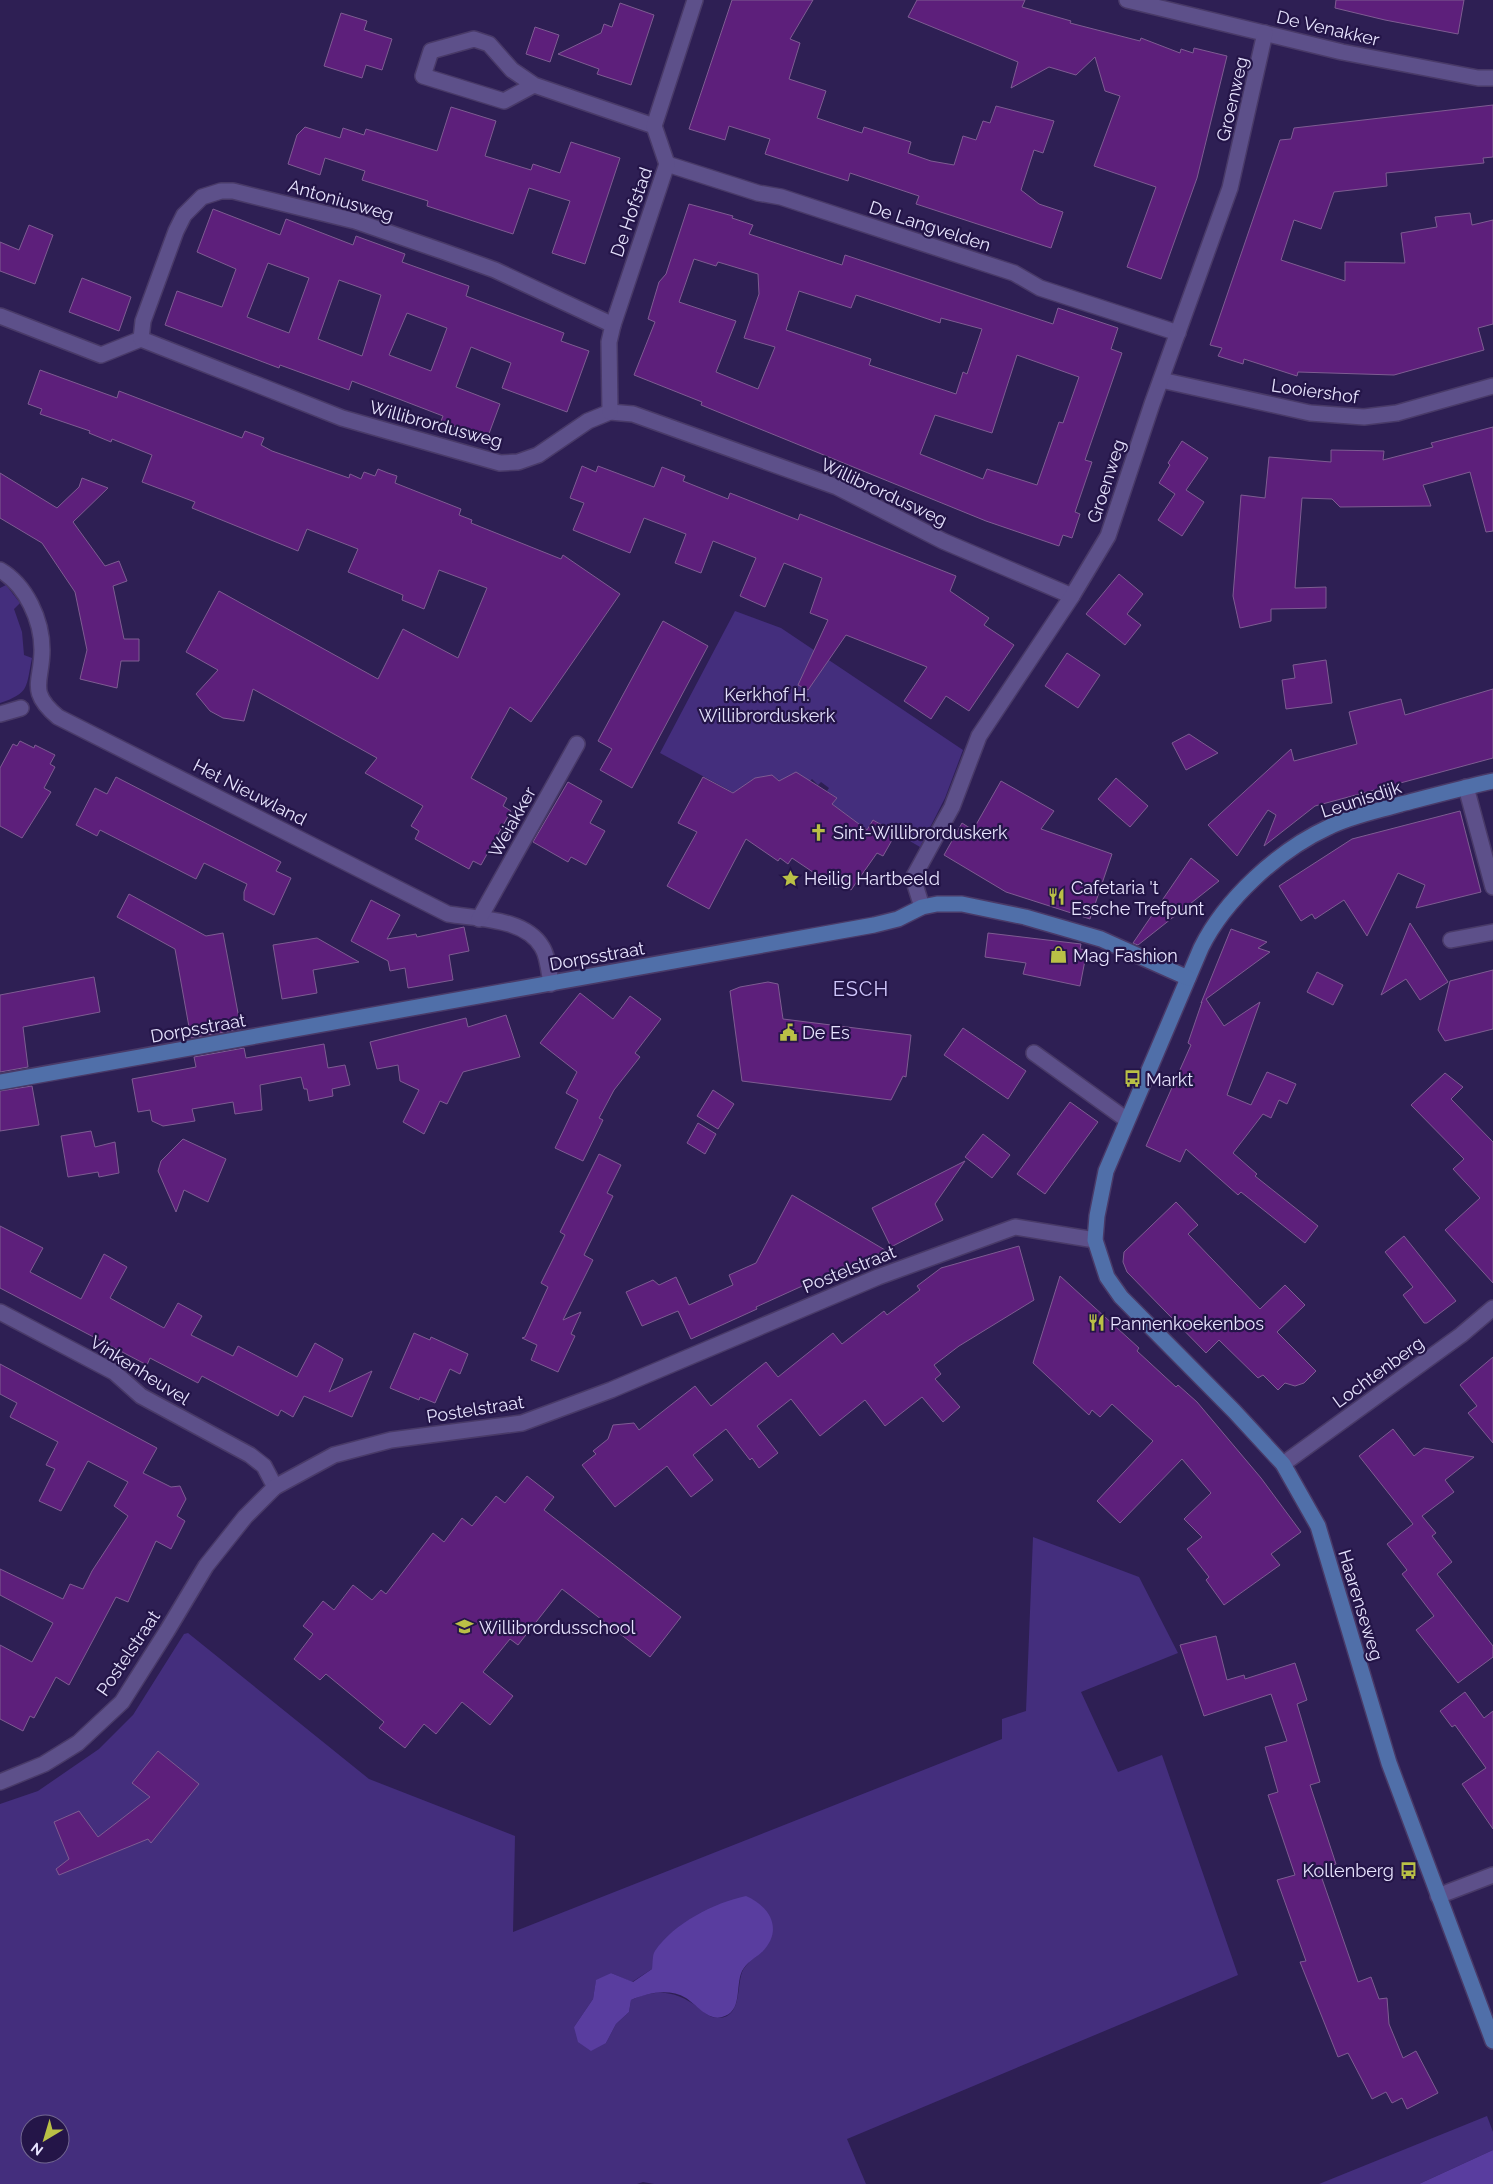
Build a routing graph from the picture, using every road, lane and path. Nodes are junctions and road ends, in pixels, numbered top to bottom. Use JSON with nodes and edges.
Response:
{"nodes":[{"id":1,"x":695,"y":0,"type":"edge"},
{"id":2,"x":1127,"y":0,"type":"edge"},
{"id":3,"x":1265,"y":33,"type":"junction"},
{"id":4,"x":1493,"y":78,"type":"edge"},
{"id":5,"x":534,"y":85,"type":"junction"},
{"id":6,"x":654,"y":126,"type":"junction"},
{"id":7,"x":667,"y":164,"type":"junction"},
{"id":8,"x":2,"y":317,"type":"edge"},
{"id":9,"x":613,"y":325,"type":"junction"},
{"id":10,"x":1178,"y":333,"type":"junction"},
{"id":11,"x":141,"y":339,"type":"junction"},
{"id":12,"x":1161,"y":380,"type":"junction"},
{"id":13,"x":1493,"y":386,"type":"edge"},
{"id":14,"x":610,"y":412,"type":"junction"},
{"id":15,"x":0,"y":570,"type":"edge"},
{"id":16,"x":1072,"y":596,"type":"junction"},
{"id":17,"x":21,"y":708,"type":"dead end"},
{"id":18,"x":0,"y":714,"type":"edge"},
{"id":19,"x":577,"y":744,"type":"dead end"},
{"id":20,"x":1493,"y":781,"type":"edge"},
{"id":21,"x":1466,"y":787,"type":"junction"},
{"id":22,"x":1493,"y":888,"type":"edge"},
{"id":23,"x":922,"y":907,"type":"junction"},
{"id":24,"x":479,"y":919,"type":"junction"},
{"id":25,"x":1493,"y":932,"type":"edge"},
{"id":26,"x":1451,"y":940,"type":"dead end"},
{"id":27,"x":1188,"y":978,"type":"junction"},
{"id":28,"x":552,"y":984,"type":"junction"},
{"id":29,"x":1034,"y":1054,"type":"dead end"},
{"id":30,"x":0,"y":1082,"type":"edge"},
{"id":31,"x":1127,"y":1120,"type":"junction"},
{"id":32,"x":1095,"y":1240,"type":"junction"},
{"id":33,"x":1493,"y":1308,"type":"edge"},
{"id":34,"x":0,"y":1312,"type":"edge"},
{"id":35,"x":1283,"y":1464,"type":"junction"},
{"id":36,"x":275,"y":1487,"type":"junction"},
{"id":37,"x":0,"y":1782,"type":"edge"},
{"id":38,"x":1493,"y":1874,"type":"edge"},
{"id":39,"x":1438,"y":1896,"type":"junction"},
{"id":40,"x":1493,"y":2041,"type":"edge"}],
"edges":[{"from":1,"to":6,"type":"street"},
{"from":2,"to":3,"type":"street","name":"De Venakker"},
{"from":3,"to":4,"type":"street","name":"De Venakker"},
{"from":3,"to":10,"type":"street","name":"Groenweg"},
{"from":5,"to":5,"type":"street"},
{"from":5,"to":6,"type":"street"},
{"from":6,"to":7,"type":"street","name":"De Hofstad"},
{"from":7,"to":9,"type":"street","name":"De Hofstad"},
{"from":7,"to":10,"type":"street","name":"De Langvelden"},
{"from":8,"to":11,"type":"street"},
{"from":9,"to":11,"type":"street","name":"Antoniusweg"},
{"from":9,"to":14,"type":"street","name":"De Hofstad"},
{"from":10,"to":12,"type":"street","name":"Groenweg"},
{"from":11,"to":14,"type":"street","name":"Willibrordusweg"},
{"from":12,"to":13,"type":"street","name":"Looiershof"},
{"from":12,"to":16,"type":"street","name":"Groenweg"},
{"from":14,"to":16,"type":"street","name":"Willibrordusweg"},
{"from":15,"to":24,"type":"street","name":"Het Nieuwland"},
{"from":16,"to":23,"type":"street","name":"Groenweg"},
{"from":17,"to":18,"type":"street"},
{"from":19,"to":24,"type":"street","name":"Weiakker"},
{"from":20,"to":21,"type":"street","name":"Leunisdijk"},
{"from":21,"to":22,"type":"street"},
{"from":21,"to":27,"type":"street","name":"Leunisdijk"},
{"from":23,"to":27,"type":"street","name":"Dorpsstraat"},
{"from":23,"to":28,"type":"street","name":"Dorpsstraat"},
{"from":24,"to":28,"type":"street","name":"Het Nieuwland"},
{"from":25,"to":26,"type":"street"},
{"from":27,"to":31,"type":"street","name":"Leunisdijk"},
{"from":28,"to":30,"type":"street","name":"Dorpsstraat"},
{"from":29,"to":31,"type":"street"},
{"from":31,"to":32,"type":"street"},
{"from":32,"to":35,"type":"street","name":"Haarenseweg"},
{"from":32,"to":36,"type":"street","name":"Postelstraat"},
{"from":33,"to":35,"type":"street","name":"Lochtenberg"},
{"from":34,"to":36,"type":"street","name":"Vinkenheuvel"},
{"from":35,"to":39,"type":"street","name":"Haarenseweg"},
{"from":36,"to":37,"type":"street","name":"Postelstraat"},
{"from":38,"to":39,"type":"street"},
{"from":39,"to":40,"type":"street","name":"Haarenseweg"}]}
